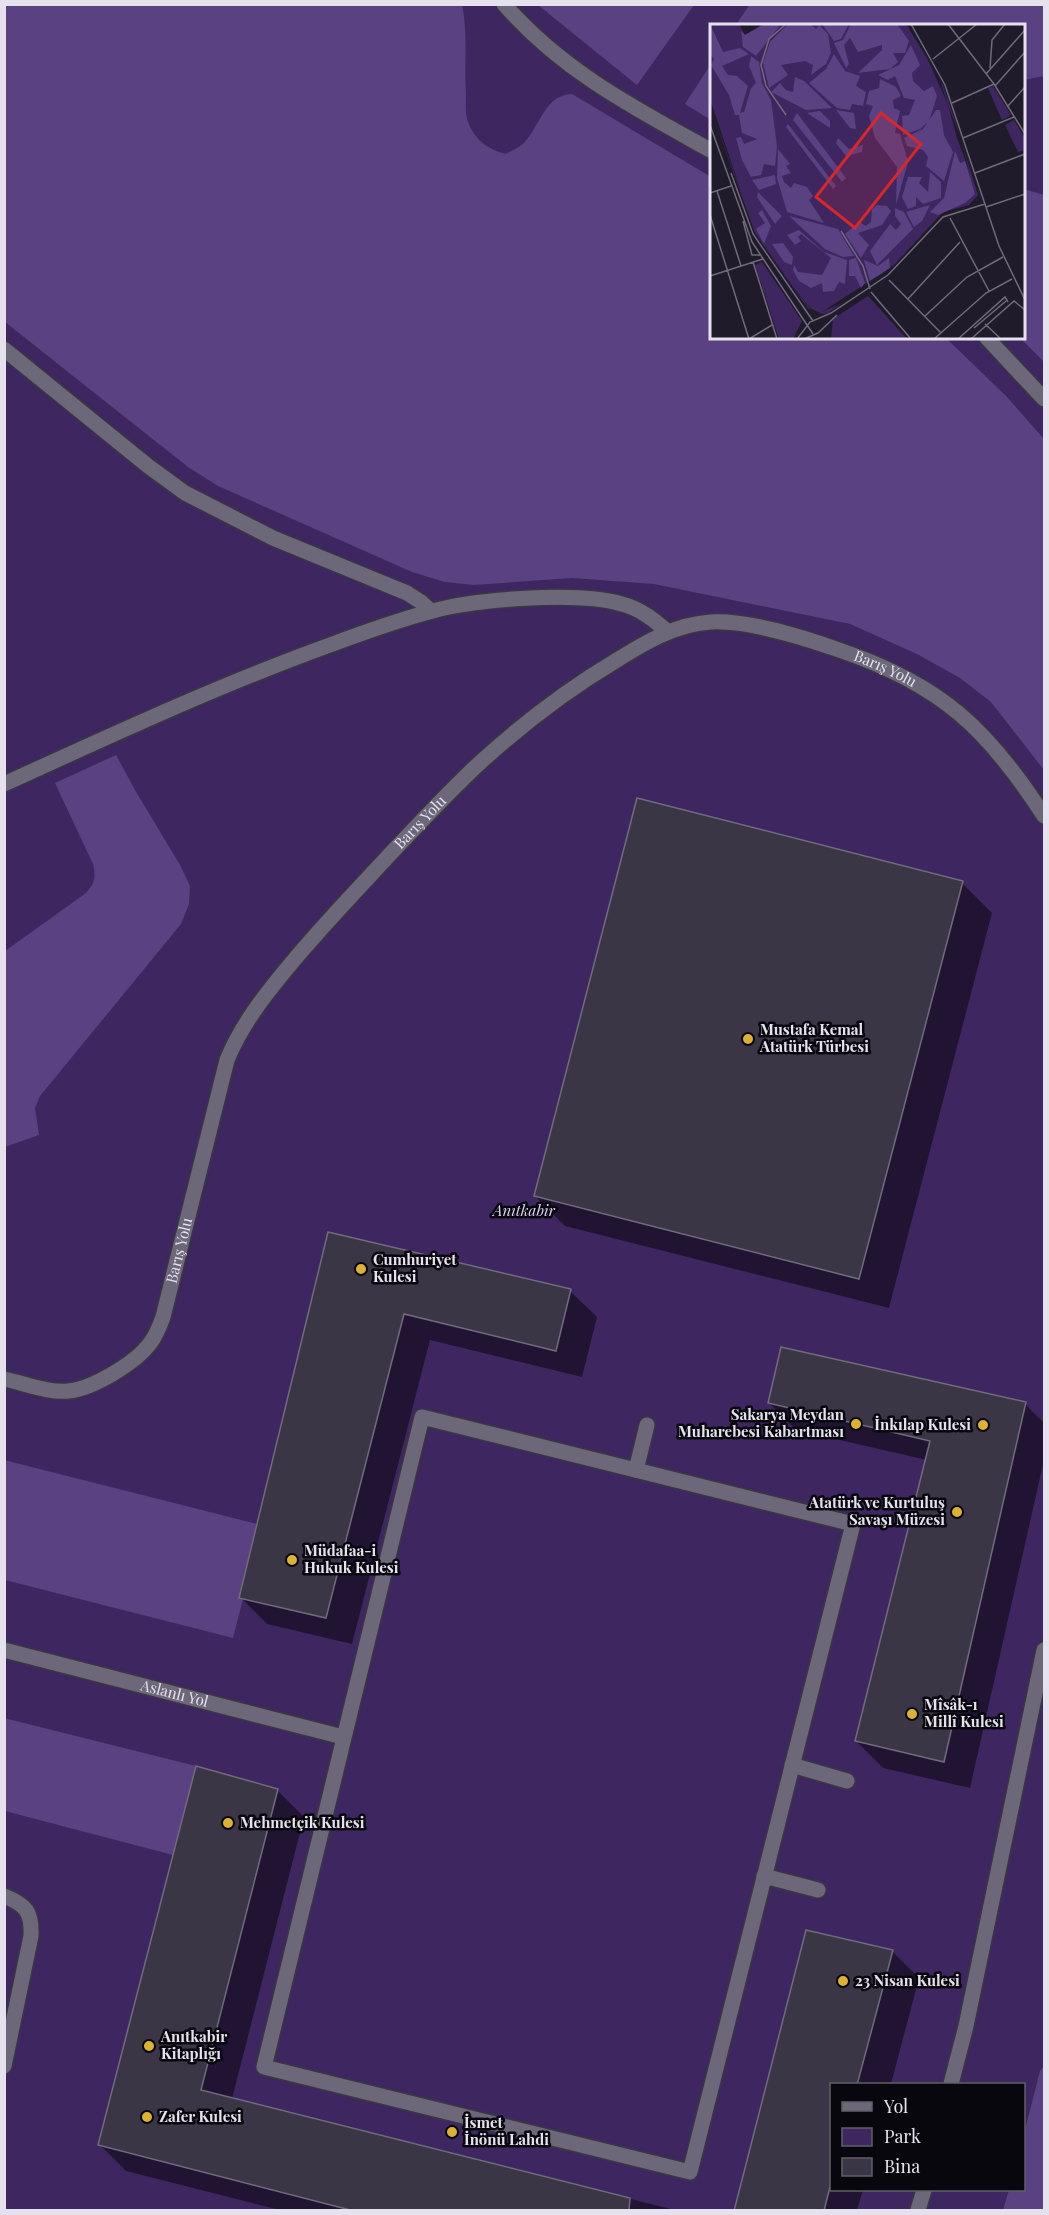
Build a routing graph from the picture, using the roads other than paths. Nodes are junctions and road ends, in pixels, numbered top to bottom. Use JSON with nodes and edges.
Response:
{"nodes":[{"id":1,"x":504,"y":4,"type":"edge"},
{"id":2,"x":710,"y":150,"type":"edge"},
{"id":3,"x":988,"y":339,"type":"edge"},
{"id":4,"x":4,"y":350,"type":"edge"},
{"id":5,"x":1044,"y":399,"type":"edge"},
{"id":6,"x":430,"y":611,"type":"junction"},
{"id":7,"x":668,"y":632,"type":"junction"},
{"id":8,"x":4,"y":784,"type":"edge"},
{"id":9,"x":1044,"y":816,"type":"edge"},
{"id":10,"x":4,"y":1378,"type":"edge"},
{"id":11,"x":647,"y":1425,"type":"dead end"},
{"id":12,"x":636,"y":1470,"type":"junction"},
{"id":13,"x":4,"y":1650,"type":"edge"},
{"id":14,"x":1044,"y":1650,"type":"edge"},
{"id":15,"x":343,"y":1737,"type":"junction"},
{"id":16,"x":792,"y":1765,"type":"junction"},
{"id":17,"x":847,"y":1781,"type":"dead end"},
{"id":18,"x":764,"y":1876,"type":"junction"},
{"id":19,"x":818,"y":1890,"type":"dead end"},
{"id":20,"x":4,"y":1896,"type":"edge"},
{"id":21,"x":4,"y":2066,"type":"edge"},
{"id":22,"x":952,"y":2083,"type":"edge"},
{"id":23,"x":924,"y":2191,"type":"edge"},
{"id":24,"x":918,"y":2211,"type":"edge"}],
"edges":[{"from":1,"to":2,"type":"street"},
{"from":3,"to":5,"type":"street"},
{"from":4,"to":6,"type":"street"},
{"from":6,"to":7,"type":"street"},
{"from":6,"to":8,"type":"street"},
{"from":7,"to":9,"type":"street","name":"Barış Yolu"},
{"from":7,"to":10,"type":"street","name":"Barış Yolu"},
{"from":11,"to":12,"type":"street"},
{"from":12,"to":15,"type":"street"},
{"from":12,"to":16,"type":"street"},
{"from":13,"to":15,"type":"street","name":"Aslanlı Yol"},
{"from":14,"to":22,"type":"street"},
{"from":15,"to":18,"type":"street"},
{"from":16,"to":17,"type":"street"},
{"from":16,"to":18,"type":"street"},
{"from":18,"to":19,"type":"street"},
{"from":20,"to":21,"type":"street"},
{"from":23,"to":24,"type":"street"}]}
